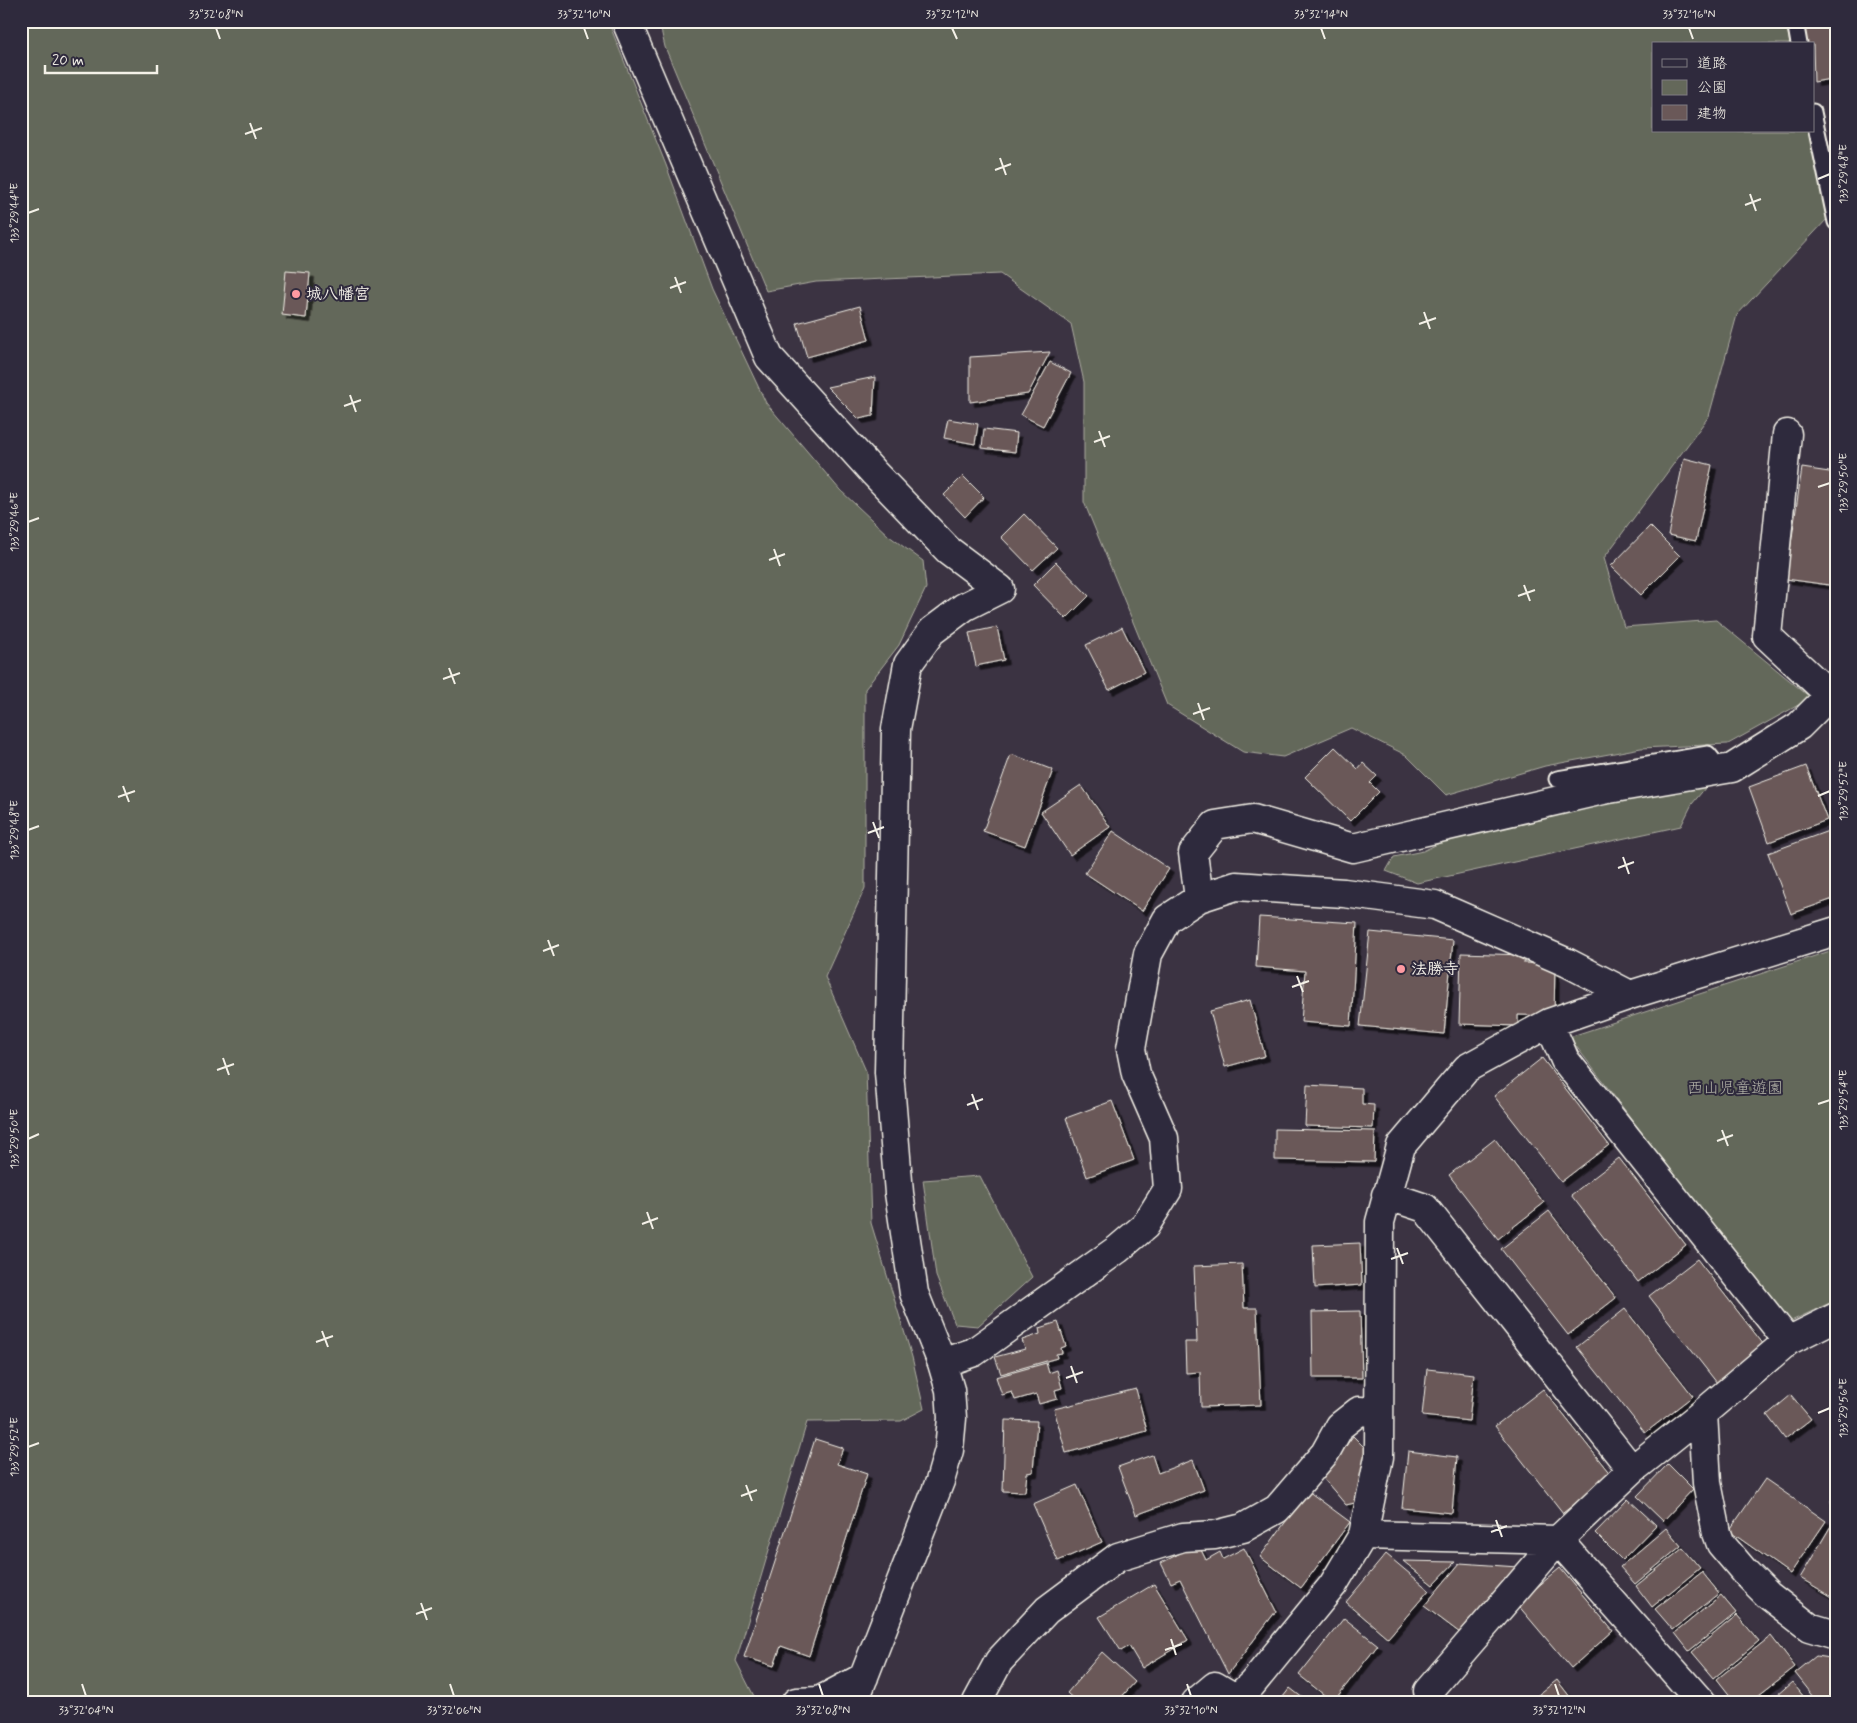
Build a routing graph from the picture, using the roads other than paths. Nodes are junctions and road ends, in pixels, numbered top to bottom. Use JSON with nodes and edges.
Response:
{"nodes":[{"id":1,"x":626,"y":21,"type":"edge"},
{"id":2,"x":1795,"y":21,"type":"edge"},
{"id":3,"x":1799,"y":42,"type":"edge"},
{"id":4,"x":1814,"y":117,"type":"edge"},
{"id":5,"x":1836,"y":222,"type":"edge"},
{"id":6,"x":1787,"y":434,"type":"dead end"},
{"id":7,"x":1833,"y":692,"type":"edge"},
{"id":8,"x":1721,"y":770,"type":"junction"},
{"id":9,"x":1557,"y":778,"type":"dead end"},
{"id":10,"x":1199,"y":898,"type":"junction"},
{"id":11,"x":1836,"y":931,"type":"edge"},
{"id":12,"x":1630,"y":995,"type":"junction"},
{"id":13,"x":1549,"y":1023,"type":"junction"},
{"id":14,"x":1386,"y":1195,"type":"junction"},
{"id":15,"x":1836,"y":1318,"type":"edge"},
{"id":16,"x":1788,"y":1341,"type":"junction"},
{"id":17,"x":942,"y":1363,"type":"junction"},
{"id":18,"x":1380,"y":1412,"type":"junction"},
{"id":19,"x":1703,"y":1413,"type":"junction"},
{"id":20,"x":1632,"y":1470,"type":"junction"},
{"id":21,"x":1363,"y":1535,"type":"junction"},
{"id":22,"x":1558,"y":1540,"type":"junction"},
{"id":23,"x":1836,"y":1636,"type":"edge"},
{"id":24,"x":864,"y":1677,"type":"junction"},
{"id":25,"x":1428,"y":1692,"type":"dead end"},
{"id":26,"x":1235,"y":1700,"type":"edge"},
{"id":27,"x":796,"y":1702,"type":"edge"},
{"id":28,"x":854,"y":1702,"type":"edge"},
{"id":29,"x":977,"y":1702,"type":"edge"},
{"id":30,"x":1196,"y":1702,"type":"edge"},
{"id":31,"x":1701,"y":1702,"type":"edge"}],
"edges":[{"from":1,"to":17,"type":"street"},
{"from":2,"to":3,"type":"lane"},
{"from":4,"to":5,"type":"lane"},
{"from":6,"to":7,"type":"street"},
{"from":7,"to":8,"type":"street"},
{"from":8,"to":9,"type":"lane"},
{"from":8,"to":10,"type":"street"},
{"from":10,"to":12,"type":"street"},
{"from":10,"to":17,"type":"street"},
{"from":11,"to":12,"type":"street"},
{"from":12,"to":13,"type":"street"},
{"from":13,"to":14,"type":"street"},
{"from":13,"to":16,"type":"street"},
{"from":14,"to":18,"type":"street"},
{"from":14,"to":20,"type":"street"},
{"from":15,"to":16,"type":"street"},
{"from":16,"to":19,"type":"street"},
{"from":17,"to":24,"type":"street"},
{"from":18,"to":21,"type":"street"},
{"from":18,"to":29,"type":"street"},
{"from":19,"to":20,"type":"street"},
{"from":19,"to":23,"type":"street"},
{"from":20,"to":22,"type":"street"},
{"from":21,"to":22,"type":"street"},
{"from":21,"to":26,"type":"street"},
{"from":22,"to":25,"type":"street"},
{"from":22,"to":31,"type":"street"},
{"from":24,"to":27,"type":"street"},
{"from":24,"to":28,"type":"street"},
{"from":26,"to":30,"type":"street"}]}
